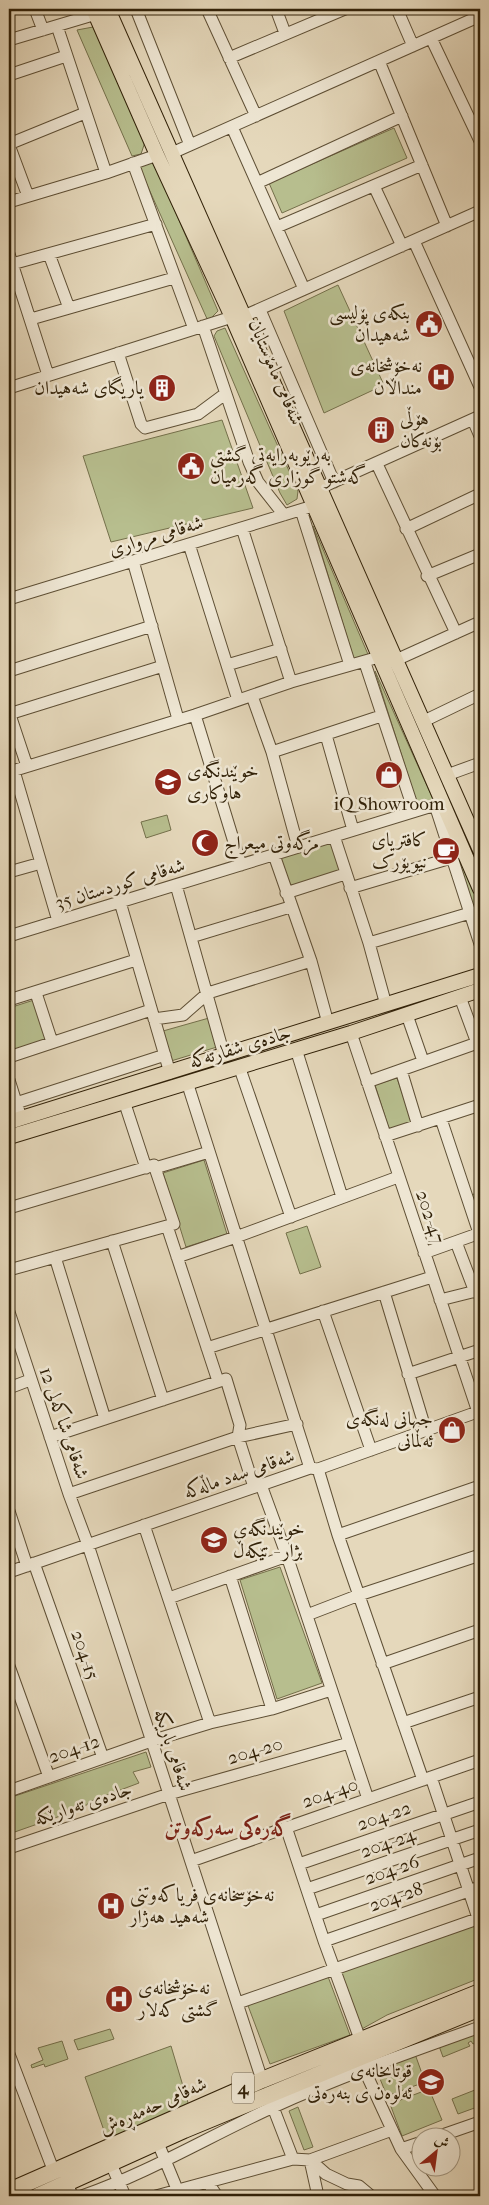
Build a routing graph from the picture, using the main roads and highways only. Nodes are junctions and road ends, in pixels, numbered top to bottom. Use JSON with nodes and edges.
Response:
{"nodes":[{"id":1,"x":99,"y":10,"type":"edge"},
{"id":2,"x":238,"y":317,"type":"junction"},
{"id":3,"x":283,"y":420,"type":"junction"},
{"id":4,"x":476,"y":830,"type":"edge"},
{"id":5,"x":480,"y":850,"type":"edge"},
{"id":6,"x":480,"y":889,"type":"edge"},
{"id":7,"x":480,"y":975,"type":"edge"},
{"id":8,"x":480,"y":990,"type":"edge"},
{"id":9,"x":138,"y":1090,"type":"junction"},
{"id":10,"x":15,"y":1120,"type":"edge"},
{"id":11,"x":9,"y":1137,"type":"edge"},
{"id":12,"x":480,"y":1992,"type":"edge"},
{"id":13,"x":480,"y":2008,"type":"edge"},
{"id":14,"x":391,"y":2026,"type":"junction"},
{"id":15,"x":396,"y":2044,"type":"junction"},
{"id":16,"x":70,"y":2189,"type":"edge"},
{"id":17,"x":9,"y":2191,"type":"edge"},
{"id":18,"x":34,"y":2191,"type":"edge"}],
"edges":[{"from":1,"to":2,"type":"main road","name":"شەقامی مامۆستایان"},
{"from":1,"to":2,"type":"main road","name":"شەقامی مامۆستایان"},
{"from":2,"to":3,"type":"main road","name":"شەقامی مامۆستایان"},
{"from":3,"to":4,"type":"main road","name":"شەقامی مامۆستایان"},
{"from":3,"to":6,"type":"main road","name":"شەقامی مامۆستایان"},
{"from":4,"to":5,"type":"main road","name":"شەقامی مامۆستایان"},
{"from":7,"to":9,"type":"main road","name":"جادەی شقارتەکە"},
{"from":8,"to":9,"type":"main road","name":"جادەی شقارتەکە"},
{"from":9,"to":10,"type":"main road","name":"جادەی شقارتەکە"},
{"from":9,"to":11,"type":"main road","name":"جادەی شقارتەکە"},
{"from":12,"to":14,"type":"highway","name":"شەقامی حەمەڕەش","number":"4"},
{"from":13,"to":15,"type":"highway","name":"شەقامی حەمەڕەش","number":"4"},
{"from":14,"to":15,"type":"highway"},
{"from":14,"to":18,"type":"highway","name":"شەقامی حەمەڕەش","number":"4"},
{"from":15,"to":16,"type":"highway","name":"شەقامی حەمەڕەش","number":"4"},
{"from":16,"to":18,"type":"highway","name":"شەقامی حەمەڕەش","number":"4"},
{"from":17,"to":18,"type":"highway","name":"شەقامی حەمەڕەش","number":"4"}]}
